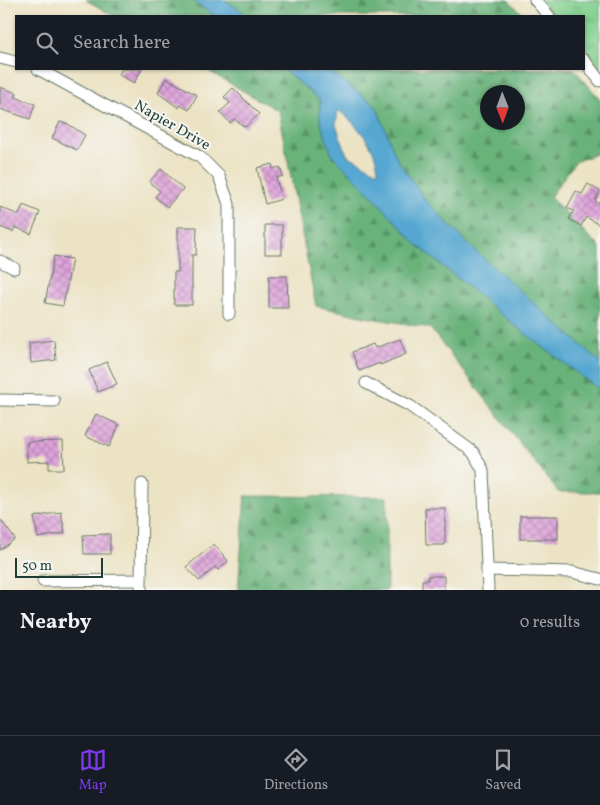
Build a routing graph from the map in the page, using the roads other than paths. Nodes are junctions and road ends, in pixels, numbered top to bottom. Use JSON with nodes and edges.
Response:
{"nodes":[{"id":1,"x":535,"y":0,"type":"edge"},
{"id":2,"x":548,"y":15,"type":"edge"},
{"id":3,"x":0,"y":58,"type":"edge"},
{"id":4,"x":585,"y":61,"type":"edge"},
{"id":5,"x":15,"y":62,"type":"edge"},
{"id":6,"x":40,"y":70,"type":"edge"},
{"id":7,"x":600,"y":80,"type":"edge"},
{"id":8,"x":0,"y":261,"type":"edge"},
{"id":9,"x":14,"y":268,"type":"dead end"},
{"id":10,"x":229,"y":314,"type":"dead end"},
{"id":11,"x":366,"y":383,"type":"dead end"},
{"id":12,"x":0,"y":400,"type":"edge"},
{"id":13,"x":54,"y":400,"type":"dead end"},
{"id":14,"x":142,"y":484,"type":"dead end"},
{"id":15,"x":487,"y":570,"type":"junction"},
{"id":16,"x":600,"y":579,"type":"edge"},
{"id":17,"x":43,"y":581,"type":"dead end"},
{"id":18,"x":140,"y":585,"type":"edge"},
{"id":19,"x":488,"y":590,"type":"edge"}],
"edges":[{"from":1,"to":2,"type":"street"},
{"from":3,"to":5,"type":"street"},
{"from":4,"to":7,"type":"street"},
{"from":6,"to":10,"type":"street","name":"Napier Drive"},
{"from":8,"to":9,"type":"street"},
{"from":11,"to":15,"type":"street"},
{"from":12,"to":13,"type":"street"},
{"from":14,"to":18,"type":"street"},
{"from":15,"to":16,"type":"street"},
{"from":15,"to":19,"type":"street"},
{"from":17,"to":18,"type":"street"}]}
